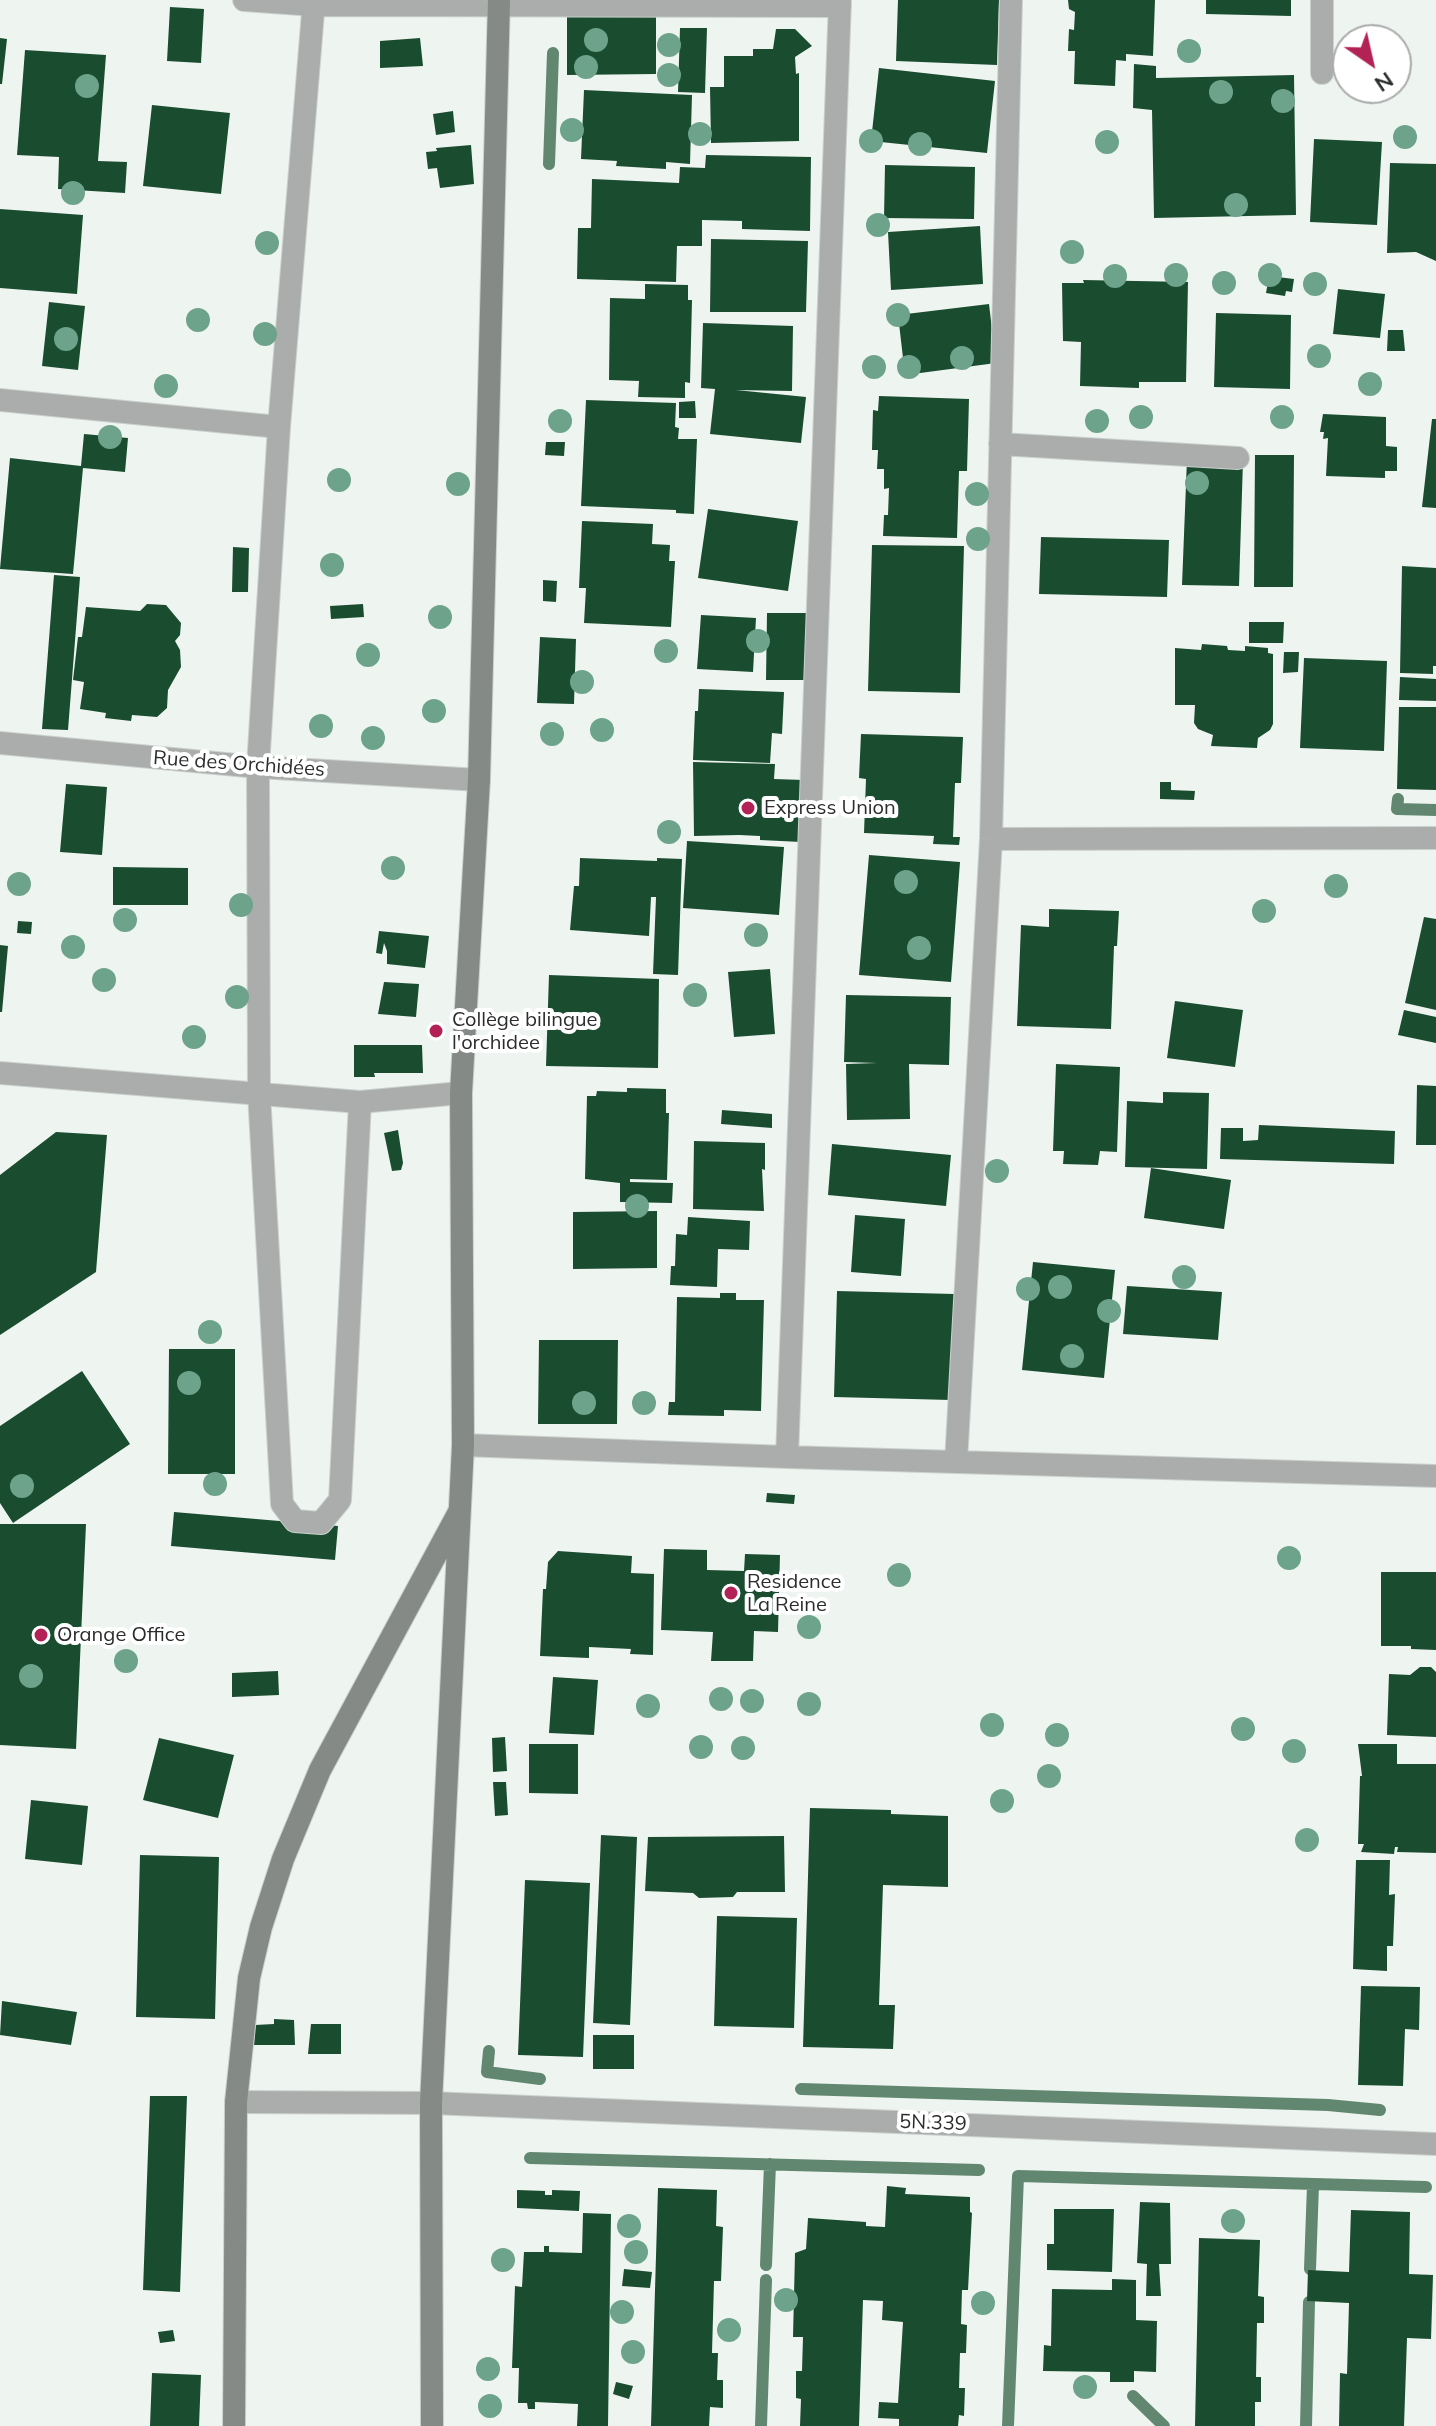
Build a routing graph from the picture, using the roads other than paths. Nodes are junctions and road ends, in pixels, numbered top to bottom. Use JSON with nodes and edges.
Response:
{"nodes":[{"id":1,"x":244,"y":0,"type":"edge"},
{"id":2,"x":1011,"y":0,"type":"edge"},
{"id":3,"x":1322,"y":0,"type":"edge"},
{"id":4,"x":314,"y":3,"type":"edge"},
{"id":5,"x":840,"y":3,"type":"edge"},
{"id":6,"x":499,"y":4,"type":"edge"},
{"id":7,"x":1322,"y":73,"type":"dead end"},
{"id":8,"x":0,"y":400,"type":"edge"},
{"id":9,"x":279,"y":427,"type":"junction"},
{"id":10,"x":1000,"y":444,"type":"junction"},
{"id":11,"x":1238,"y":458,"type":"dead end"},
{"id":12,"x":0,"y":743,"type":"edge"},
{"id":13,"x":258,"y":767,"type":"junction"},
{"id":14,"x":479,"y":780,"type":"junction"},
{"id":15,"x":1436,"y":838,"type":"edge"},
{"id":16,"x":991,"y":839,"type":"junction"},
{"id":17,"x":0,"y":1073,"type":"edge"},
{"id":18,"x":259,"y":1093,"type":"junction"},
{"id":19,"x":461,"y":1093,"type":"junction"},
{"id":20,"x":360,"y":1102,"type":"junction"},
{"id":21,"x":463,"y":1445,"type":"junction"},
{"id":22,"x":787,"y":1457,"type":"junction"},
{"id":23,"x":956,"y":1462,"type":"junction"},
{"id":24,"x":1436,"y":1476,"type":"edge"},
{"id":25,"x":461,"y":1507,"type":"junction"},
{"id":26,"x":236,"y":2102,"type":"junction"},
{"id":27,"x":431,"y":2103,"type":"junction"},
{"id":28,"x":1436,"y":2144,"type":"edge"},
{"id":29,"x":234,"y":2426,"type":"edge"},
{"id":30,"x":432,"y":2426,"type":"edge"}],
"edges":[{"from":1,"to":4,"type":"street"},
{"from":2,"to":10,"type":"street"},
{"from":3,"to":7,"type":"street"},
{"from":4,"to":6,"type":"street"},
{"from":4,"to":9,"type":"street"},
{"from":5,"to":6,"type":"street"},
{"from":5,"to":22,"type":"street"},
{"from":6,"to":14,"type":"main road"},
{"from":8,"to":9,"type":"street"},
{"from":9,"to":13,"type":"street"},
{"from":10,"to":11,"type":"street"},
{"from":10,"to":16,"type":"street"},
{"from":12,"to":13,"type":"street","name":"Rue des Orchidées"},
{"from":13,"to":14,"type":"street","name":"Rue des Orchidées"},
{"from":13,"to":18,"type":"street"},
{"from":14,"to":19,"type":"main road"},
{"from":15,"to":16,"type":"street"},
{"from":16,"to":23,"type":"street"},
{"from":17,"to":18,"type":"street"},
{"from":18,"to":20,"type":"street"},
{"from":18,"to":20,"type":"street"},
{"from":19,"to":20,"type":"street"},
{"from":19,"to":21,"type":"main road"},
{"from":21,"to":22,"type":"street"},
{"from":21,"to":25,"type":"main road"},
{"from":22,"to":23,"type":"street"},
{"from":23,"to":24,"type":"street"},
{"from":25,"to":26,"type":"main road"},
{"from":25,"to":27,"type":"main road"},
{"from":26,"to":27,"type":"street","name":"5N.339"},
{"from":26,"to":29,"type":"main road"},
{"from":27,"to":28,"type":"street","name":"5N.339"},
{"from":27,"to":30,"type":"main road"}]}
